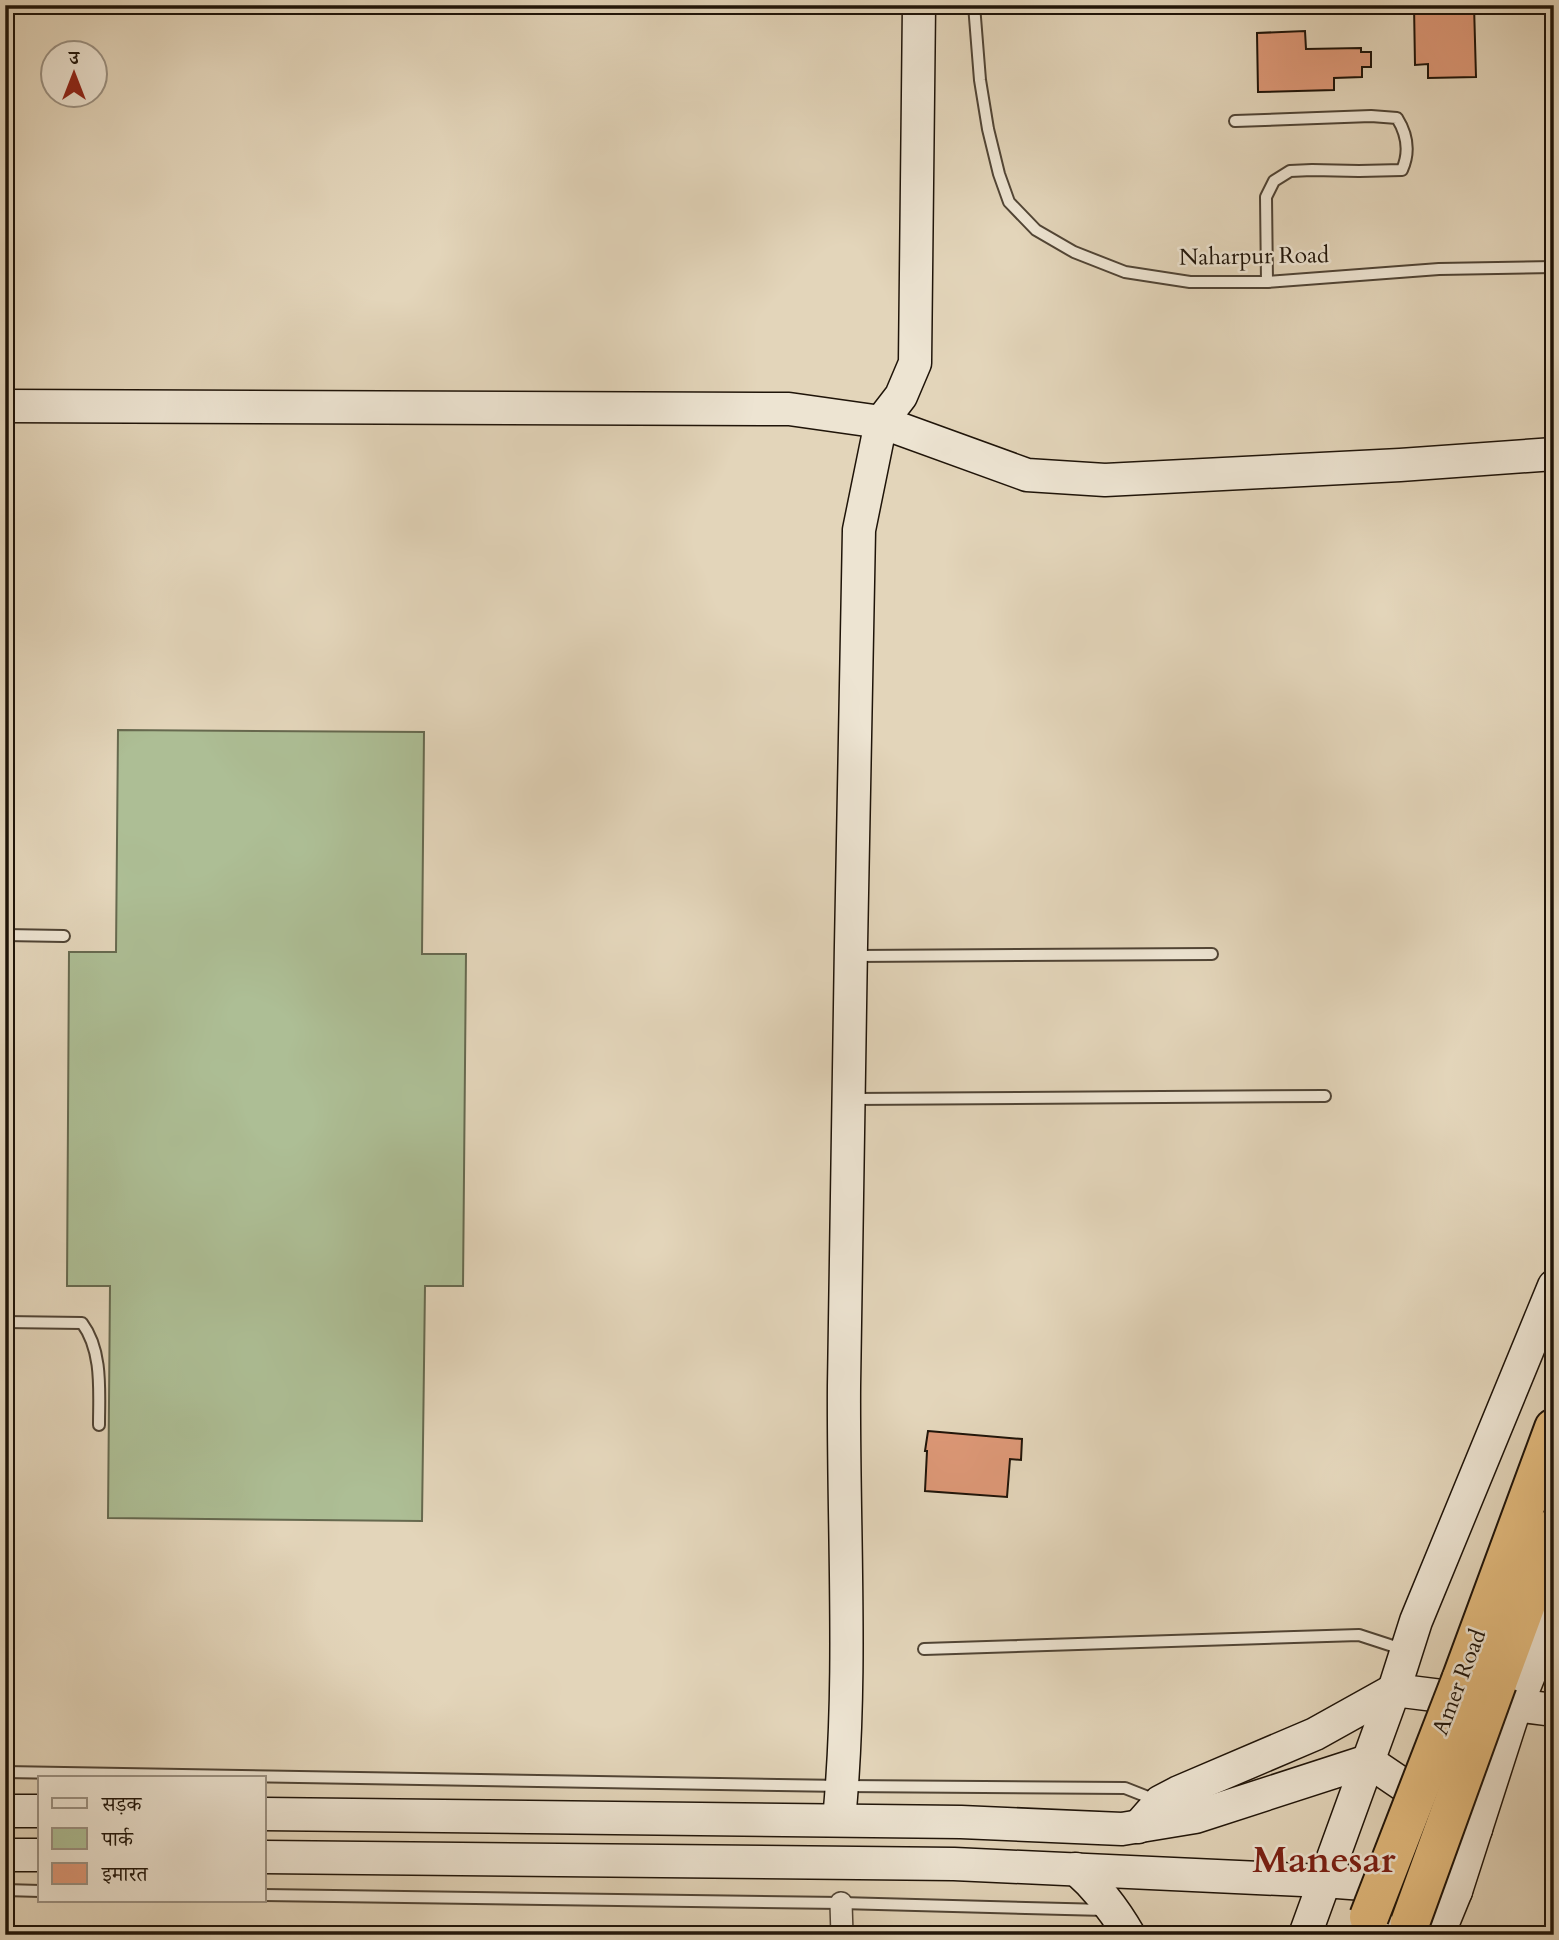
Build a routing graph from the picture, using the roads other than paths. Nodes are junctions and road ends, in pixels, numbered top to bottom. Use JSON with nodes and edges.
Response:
{"nodes":[{"id":1,"x":919,"y":5,"type":"edge"},
{"id":2,"x":974,"y":5,"type":"edge"},
{"id":3,"x":1236,"y":121,"type":"dead end"},
{"id":4,"x":1554,"y":267,"type":"edge"},
{"id":5,"x":1267,"y":282,"type":"junction"},
{"id":6,"x":5,"y":406,"type":"edge"},
{"id":7,"x":881,"y":422,"type":"junction"},
{"id":8,"x":1554,"y":454,"type":"edge"},
{"id":9,"x":5,"y":935,"type":"edge"},
{"id":10,"x":64,"y":936,"type":"dead end"},
{"id":11,"x":1212,"y":954,"type":"dead end"},
{"id":12,"x":852,"y":956,"type":"junction"},
{"id":13,"x":1325,"y":1096,"type":"dead end"},
{"id":14,"x":849,"y":1099,"type":"junction"},
{"id":15,"x":1554,"y":1286,"type":"edge"},
{"id":16,"x":5,"y":1322,"type":"edge"},
{"id":17,"x":99,"y":1424,"type":"dead end"},
{"id":18,"x":1554,"y":1428,"type":"edge"},
{"id":19,"x":1554,"y":1528,"type":"edge"},
{"id":20,"x":1554,"y":1614,"type":"edge"},
{"id":21,"x":924,"y":1650,"type":"dead end"},
{"id":22,"x":1407,"y":1650,"type":"junction"},
{"id":23,"x":1394,"y":1690,"type":"junction"},
{"id":24,"x":1492,"y":1690,"type":"junction"},
{"id":25,"x":1554,"y":1710,"type":"edge"},
{"id":26,"x":1367,"y":1761,"type":"junction"},
{"id":27,"x":5,"y":1772,"type":"edge"},
{"id":28,"x":244,"y":1776,"type":"edge"},
{"id":29,"x":266,"y":1776,"type":"edge"},
{"id":30,"x":843,"y":1786,"type":"junction"},
{"id":31,"x":1160,"y":1802,"type":"junction"},
{"id":32,"x":5,"y":1811,"type":"edge"},
{"id":33,"x":38,"y":1811,"type":"edge"},
{"id":34,"x":266,"y":1814,"type":"edge"},
{"id":35,"x":839,"y":1820,"type":"junction"},
{"id":36,"x":1138,"y":1827,"type":"junction"},
{"id":37,"x":1476,"y":1829,"type":"junction"},
{"id":38,"x":5,"y":1855,"type":"edge"},
{"id":39,"x":38,"y":1855,"type":"edge"},
{"id":40,"x":266,"y":1857,"type":"edge"},
{"id":41,"x":1076,"y":1869,"type":"junction"},
{"id":42,"x":1324,"y":1881,"type":"junction"},
{"id":43,"x":5,"y":1891,"type":"edge"},
{"id":44,"x":38,"y":1891,"type":"edge"},
{"id":45,"x":1456,"y":1891,"type":"junction"},
{"id":46,"x":266,"y":1895,"type":"edge"},
{"id":47,"x":841,"y":1903,"type":"junction"},
{"id":48,"x":1122,"y":1923,"type":"edge"},
{"id":49,"x":1366,"y":1926,"type":"edge"},
{"id":50,"x":1418,"y":1931,"type":"edge"},
{"id":51,"x":842,"y":1935,"type":"edge"},
{"id":52,"x":1305,"y":1935,"type":"edge"}],
"edges":[{"from":1,"to":7,"type":"street"},
{"from":2,"to":5,"type":"lane","name":"Naharpur Road"},
{"from":3,"to":5,"type":"lane"},
{"from":4,"to":5,"type":"lane","name":"Naharpur Road"},
{"from":6,"to":7,"type":"street"},
{"from":7,"to":8,"type":"street"},
{"from":7,"to":12,"type":"street"},
{"from":9,"to":10,"type":"lane"},
{"from":11,"to":12,"type":"lane"},
{"from":12,"to":14,"type":"street"},
{"from":13,"to":14,"type":"lane"},
{"from":14,"to":30,"type":"street"},
{"from":15,"to":22,"type":"street"},
{"from":16,"to":17,"type":"lane"},
{"from":18,"to":24,"type":"highway","name":"Amer Road"},
{"from":19,"to":24,"type":"highway","name":"Amer Road"},
{"from":20,"to":24,"type":"street"},
{"from":21,"to":22,"type":"lane"},
{"from":22,"to":23,"type":"street"},
{"from":23,"to":24,"type":"street"},
{"from":23,"to":26,"type":"street"},
{"from":23,"to":31,"type":"street"},
{"from":24,"to":25,"type":"street"},
{"from":24,"to":37,"type":"street"},
{"from":24,"to":49,"type":"highway","name":"Amer Road","bridge":true},
{"from":24,"to":50,"type":"highway","name":"Amer Road","bridge":true},
{"from":26,"to":36,"type":"street"},
{"from":26,"to":37,"type":"street"},
{"from":26,"to":42,"type":"street"},
{"from":27,"to":28,"type":"lane"},
{"from":29,"to":30,"type":"lane"},
{"from":30,"to":31,"type":"lane"},
{"from":30,"to":35,"type":"street"},
{"from":31,"to":36,"type":"street"},
{"from":32,"to":33,"type":"street"},
{"from":34,"to":35,"type":"street"},
{"from":35,"to":36,"type":"street"},
{"from":37,"to":45,"type":"street"},
{"from":38,"to":39,"type":"street"},
{"from":40,"to":41,"type":"street"},
{"from":41,"to":42,"type":"street"},
{"from":41,"to":48,"type":"street"},
{"from":42,"to":45,"type":"street"},
{"from":42,"to":52,"type":"street"},
{"from":43,"to":44,"type":"lane"},
{"from":45,"to":50,"type":"street"},
{"from":46,"to":47,"type":"lane"},
{"from":47,"to":48,"type":"lane"},
{"from":47,"to":51,"type":"street"}]}
